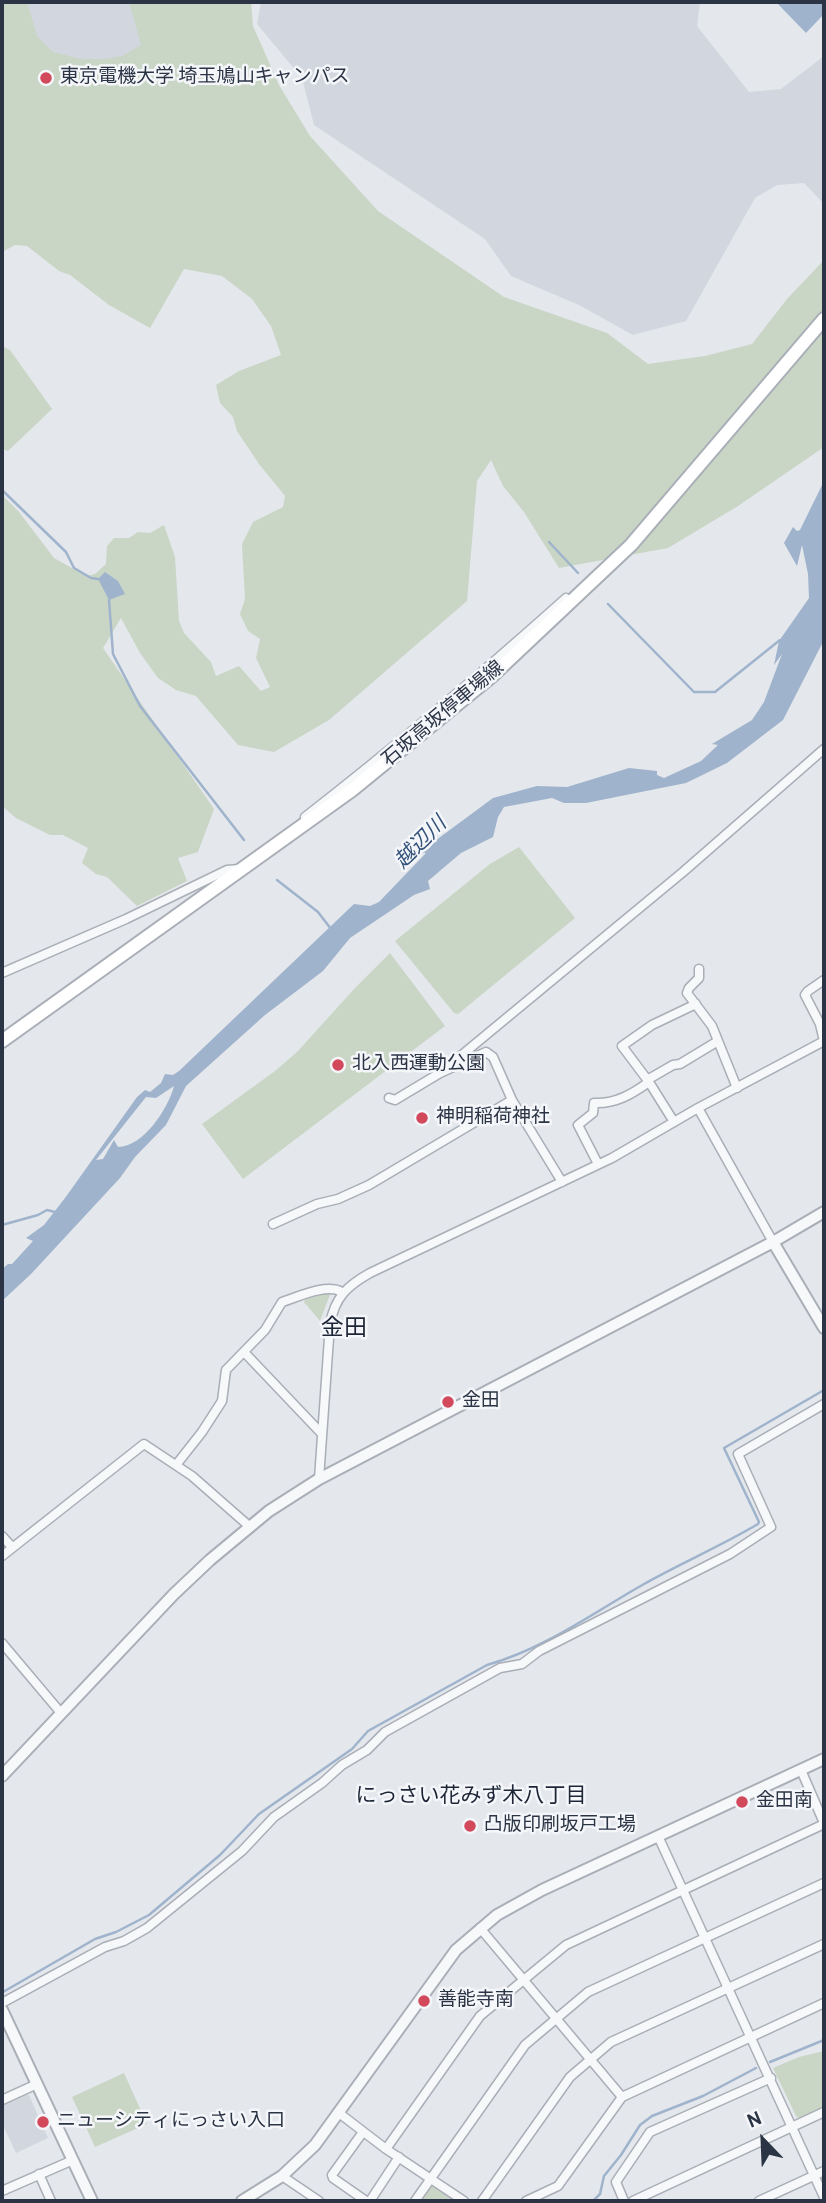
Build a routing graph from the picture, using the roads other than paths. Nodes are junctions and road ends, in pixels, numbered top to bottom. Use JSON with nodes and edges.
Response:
{"nodes":[{"id":1,"x":824,"y":318,"type":"edge"},
{"id":2,"x":824,"y":749,"type":"edge"},
{"id":3,"x":247,"y":867,"type":"junction"},
{"id":4,"x":699,"y":969,"type":"dead end"},
{"id":5,"x":2,"y":973,"type":"edge"},
{"id":6,"x":824,"y":979,"type":"edge"},
{"id":7,"x":696,"y":1004,"type":"junction"},
{"id":8,"x":2,"y":1041,"type":"edge"},
{"id":9,"x":718,"y":1041,"type":"junction"},
{"id":10,"x":824,"y":1041,"type":"edge"},
{"id":11,"x":440,"y":1073,"type":"junction"},
{"id":12,"x":648,"y":1081,"type":"junction"},
{"id":13,"x":737,"y":1088,"type":"junction"},
{"id":14,"x":389,"y":1098,"type":"dead end"},
{"id":15,"x":512,"y":1100,"type":"junction"},
{"id":16,"x":698,"y":1108,"type":"junction"},
{"id":17,"x":674,"y":1122,"type":"junction"},
{"id":18,"x":598,"y":1164,"type":"junction"},
{"id":19,"x":562,"y":1182,"type":"junction"},
{"id":20,"x":824,"y":1212,"type":"edge"},
{"id":21,"x":273,"y":1224,"type":"dead end"},
{"id":22,"x":773,"y":1242,"type":"junction"},
{"id":23,"x":342,"y":1292,"type":"junction"},
{"id":24,"x":824,"y":1328,"type":"edge"},
{"id":25,"x":244,"y":1352,"type":"junction"},
{"id":26,"x":824,"y":1404,"type":"edge"},
{"id":27,"x":322,"y":1434,"type":"junction"},
{"id":28,"x":176,"y":1465,"type":"junction"},
{"id":29,"x":319,"y":1479,"type":"junction"},
{"id":30,"x":249,"y":1526,"type":"junction"},
{"id":31,"x":2,"y":1536,"type":"edge"},
{"id":32,"x":12,"y":1547,"type":"junction"},
{"id":33,"x":2,"y":1556,"type":"edge"},
{"id":34,"x":2,"y":1643,"type":"edge"},
{"id":35,"x":61,"y":1713,"type":"junction"},
{"id":36,"x":824,"y":1759,"type":"edge"},
{"id":37,"x":800,"y":1770,"type":"junction"},
{"id":38,"x":2,"y":1776,"type":"edge"},
{"id":39,"x":824,"y":1824,"type":"edge"},
{"id":40,"x":658,"y":1836,"type":"junction"},
{"id":41,"x":824,"y":1883,"type":"edge"},
{"id":42,"x":684,"y":1891,"type":"junction"},
{"id":43,"x":480,"y":1928,"type":"junction"},
{"id":44,"x":706,"y":1939,"type":"junction"},
{"id":45,"x":824,"y":1944,"type":"edge"},
{"id":46,"x":525,"y":1980,"type":"junction"},
{"id":47,"x":729,"y":1988,"type":"junction"},
{"id":48,"x":2,"y":2003,"type":"edge"},
{"id":49,"x":824,"y":2003,"type":"edge"},
{"id":50,"x":2,"y":2010,"type":"edge"},
{"id":51,"x":557,"y":2019,"type":"junction"},
{"id":52,"x":752,"y":2037,"type":"junction"},
{"id":53,"x":590,"y":2059,"type":"junction"},
{"id":54,"x":771,"y":2078,"type":"junction"},
{"id":55,"x":37,"y":2084,"type":"junction"},
{"id":56,"x":622,"y":2097,"type":"junction"},
{"id":57,"x":2,"y":2100,"type":"edge"},
{"id":58,"x":824,"y":2112,"type":"edge"},
{"id":59,"x":339,"y":2113,"type":"junction"},
{"id":60,"x":794,"y":2127,"type":"junction"},
{"id":61,"x":363,"y":2132,"type":"junction"},
{"id":62,"x":386,"y":2148,"type":"junction"},
{"id":63,"x":399,"y":2157,"type":"junction"},
{"id":64,"x":73,"y":2160,"type":"junction"},
{"id":65,"x":824,"y":2171,"type":"edge"},
{"id":66,"x":39,"y":2174,"type":"junction"},
{"id":67,"x":282,"y":2176,"type":"junction"},
{"id":68,"x":815,"y":2176,"type":"junction"},
{"id":69,"x":431,"y":2178,"type":"junction"},
{"id":70,"x":2,"y":2192,"type":"edge"},
{"id":71,"x":824,"y":2197,"type":"edge"},
{"id":72,"x":247,"y":2200,"type":"edge"},
{"id":73,"x":6,"y":2201,"type":"edge"},
{"id":74,"x":51,"y":2201,"type":"edge"},
{"id":75,"x":92,"y":2201,"type":"edge"},
{"id":76,"x":319,"y":2201,"type":"edge"},
{"id":77,"x":415,"y":2201,"type":"edge"},
{"id":78,"x":464,"y":2201,"type":"edge"},
{"id":79,"x":482,"y":2201,"type":"edge"},
{"id":80,"x":526,"y":2201,"type":"edge"},
{"id":81,"x":624,"y":2201,"type":"edge"},
{"id":82,"x":633,"y":2201,"type":"edge"},
{"id":83,"x":759,"y":2201,"type":"edge"}],
"edges":[{"from":1,"to":3,"type":"main road","name":"石坂高坂停車場線"},
{"from":2,"to":11,"type":"street"},
{"from":3,"to":5,"type":"street"},
{"from":3,"to":8,"type":"main road","name":"石坂高坂停車場線"},
{"from":4,"to":7,"type":"street"},
{"from":6,"to":10,"type":"street"},
{"from":7,"to":9,"type":"street"},
{"from":7,"to":12,"type":"street"},
{"from":9,"to":12,"type":"street"},
{"from":9,"to":13,"type":"street"},
{"from":10,"to":13,"type":"street"},
{"from":11,"to":14,"type":"street"},
{"from":11,"to":15,"type":"street"},
{"from":12,"to":17,"type":"street"},
{"from":12,"to":18,"type":"street"},
{"from":13,"to":16,"type":"street"},
{"from":15,"to":19,"type":"street"},
{"from":15,"to":21,"type":"street"},
{"from":16,"to":17,"type":"street"},
{"from":16,"to":22,"type":"street"},
{"from":17,"to":18,"type":"street"},
{"from":18,"to":19,"type":"street"},
{"from":19,"to":23,"type":"street"},
{"from":20,"to":22,"type":"street"},
{"from":22,"to":24,"type":"street"},
{"from":22,"to":29,"type":"street"},
{"from":23,"to":25,"type":"street"},
{"from":23,"to":27,"type":"street"},
{"from":25,"to":27,"type":"street"},
{"from":25,"to":28,"type":"street"},
{"from":26,"to":48,"type":"street"},
{"from":27,"to":29,"type":"street"},
{"from":28,"to":30,"type":"street"},
{"from":28,"to":32,"type":"street"},
{"from":29,"to":30,"type":"street"},
{"from":30,"to":35,"type":"street"},
{"from":31,"to":32,"type":"street"},
{"from":32,"to":33,"type":"street"},
{"from":34,"to":35,"type":"street"},
{"from":35,"to":38,"type":"street"},
{"from":36,"to":37,"type":"street"},
{"from":37,"to":39,"type":"street"},
{"from":37,"to":40,"type":"street"},
{"from":39,"to":42,"type":"street"},
{"from":40,"to":42,"type":"street"},
{"from":40,"to":43,"type":"street"},
{"from":41,"to":44,"type":"street"},
{"from":42,"to":44,"type":"street"},
{"from":42,"to":46,"type":"street"},
{"from":43,"to":46,"type":"street"},
{"from":43,"to":59,"type":"street"},
{"from":44,"to":47,"type":"street"},
{"from":44,"to":51,"type":"street"},
{"from":45,"to":47,"type":"street"},
{"from":46,"to":51,"type":"street"},
{"from":46,"to":62,"type":"street"},
{"from":47,"to":52,"type":"street"},
{"from":47,"to":53,"type":"street"},
{"from":49,"to":52,"type":"street"},
{"from":50,"to":55,"type":"street"},
{"from":51,"to":53,"type":"street"},
{"from":51,"to":69,"type":"street"},
{"from":52,"to":54,"type":"street"},
{"from":52,"to":56,"type":"street"},
{"from":53,"to":56,"type":"street"},
{"from":53,"to":79,"type":"street"},
{"from":54,"to":60,"type":"street"},
{"from":54,"to":81,"type":"street"},
{"from":55,"to":57,"type":"street"},
{"from":55,"to":64,"type":"street"},
{"from":56,"to":80,"type":"street"},
{"from":58,"to":60,"type":"street"},
{"from":59,"to":61,"type":"street"},
{"from":59,"to":67,"type":"street"},
{"from":60,"to":68,"type":"street"},
{"from":60,"to":82,"type":"street"},
{"from":61,"to":62,"type":"street"},
{"from":61,"to":63,"type":"street"},
{"from":62,"to":63,"type":"street"},
{"from":63,"to":69,"type":"street"},
{"from":64,"to":66,"type":"street"},
{"from":64,"to":75,"type":"street"},
{"from":65,"to":68,"type":"street"},
{"from":66,"to":70,"type":"street"},
{"from":66,"to":74,"type":"street"},
{"from":67,"to":72,"type":"street"},
{"from":67,"to":76,"type":"street"},
{"from":68,"to":71,"type":"street"},
{"from":68,"to":83,"type":"street"},
{"from":69,"to":77,"type":"street"},
{"from":69,"to":78,"type":"street"},
{"from":70,"to":73,"type":"street"}]}
